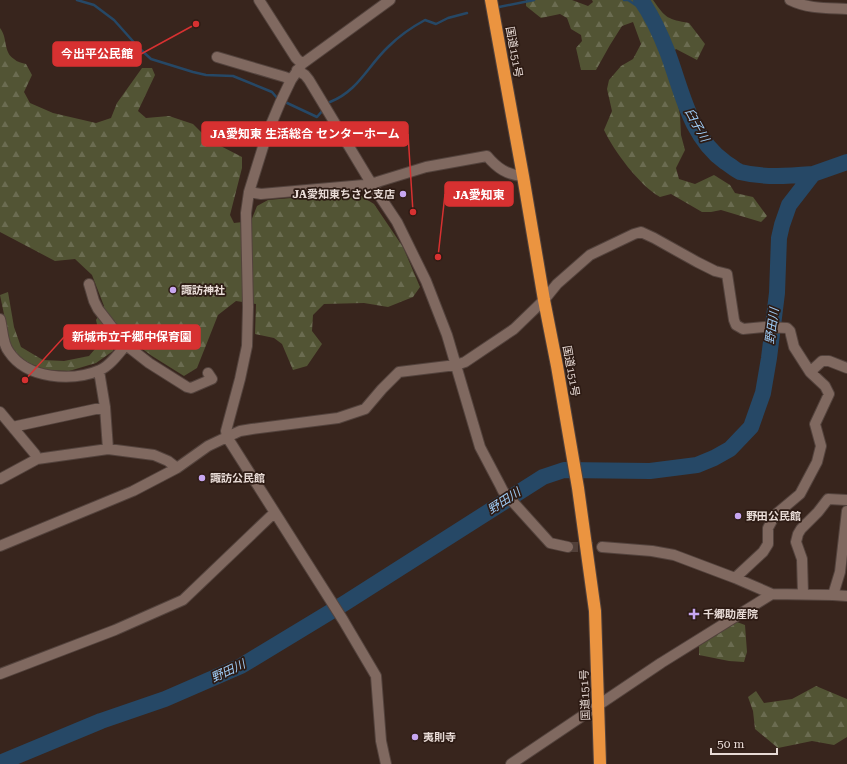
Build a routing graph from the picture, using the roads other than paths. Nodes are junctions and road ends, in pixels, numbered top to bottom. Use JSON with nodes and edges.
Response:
{"nodes":[{"id":1,"x":259,"y":0,"type":"edge"},
{"id":2,"x":390,"y":0,"type":"edge"},
{"id":3,"x":491,"y":0,"type":"edge"},
{"id":4,"x":790,"y":0,"type":"edge"},
{"id":5,"x":847,"y":9,"type":"edge"},
{"id":6,"x":217,"y":57,"type":"dead end"},
{"id":7,"x":300,"y":67,"type":"junction"},
{"id":8,"x":291,"y":80,"type":"junction"},
{"id":9,"x":524,"y":176,"type":"junction"},
{"id":10,"x":371,"y":183,"type":"junction"},
{"id":11,"x":249,"y":192,"type":"junction"},
{"id":12,"x":89,"y":284,"type":"dead end"},
{"id":13,"x":544,"y":300,"type":"junction"},
{"id":14,"x":0,"y":320,"type":"edge"},
{"id":15,"x":126,"y":345,"type":"junction"},
{"id":16,"x":456,"y":365,"type":"junction"},
{"id":17,"x":847,"y":368,"type":"edge"},
{"id":18,"x":99,"y":370,"type":"junction"},
{"id":19,"x":810,"y":372,"type":"junction"},
{"id":20,"x":208,"y":373,"type":"dead end"},
{"id":21,"x":105,"y":407,"type":"junction"},
{"id":22,"x":0,"y":412,"type":"edge"},
{"id":23,"x":14,"y":429,"type":"junction"},
{"id":24,"x":227,"y":437,"type":"junction"},
{"id":25,"x":108,"y":449,"type":"junction"},
{"id":26,"x":37,"y":459,"type":"junction"},
{"id":27,"x":177,"y":468,"type":"junction"},
{"id":28,"x":0,"y":480,"type":"edge"},
{"id":29,"x":847,"y":500,"type":"edge"},
{"id":30,"x":847,"y":511,"type":"edge"},
{"id":31,"x":274,"y":513,"type":"junction"},
{"id":32,"x":0,"y":546,"type":"edge"},
{"id":33,"x":602,"y":546,"type":"tunnel mouth"},
{"id":34,"x":568,"y":547,"type":"tunnel mouth"},
{"id":35,"x":735,"y":578,"type":"junction"},
{"id":36,"x":772,"y":594,"type":"junction"},
{"id":37,"x":804,"y":594,"type":"junction"},
{"id":38,"x":833,"y":595,"type":"junction"},
{"id":39,"x":847,"y":596,"type":"edge"},
{"id":40,"x":0,"y":674,"type":"edge"},
{"id":41,"x":599,"y":705,"type":"junction"},
{"id":42,"x":386,"y":764,"type":"edge"},
{"id":43,"x":511,"y":764,"type":"edge"},
{"id":44,"x":598,"y":764,"type":"edge"}],
"edges":[{"from":1,"to":7,"type":"street"},
{"from":2,"to":7,"type":"street"},
{"from":3,"to":9,"type":"highway","name":"国道151号"},
{"from":4,"to":5,"type":"street"},
{"from":6,"to":8,"type":"street"},
{"from":7,"to":8,"type":"street"},
{"from":7,"to":10,"type":"street"},
{"from":8,"to":11,"type":"street"},
{"from":9,"to":10,"type":"street"},
{"from":9,"to":13,"type":"highway","name":"国道151号"},
{"from":10,"to":11,"type":"street"},
{"from":10,"to":16,"type":"street"},
{"from":11,"to":24,"type":"street"},
{"from":12,"to":15,"type":"street"},
{"from":13,"to":16,"type":"street"},
{"from":13,"to":19,"type":"street"},
{"from":13,"to":41,"type":"highway","name":"国道151号"},
{"from":14,"to":18,"type":"street"},
{"from":15,"to":18,"type":"street"},
{"from":15,"to":20,"type":"street"},
{"from":16,"to":24,"type":"street"},
{"from":16,"to":34,"type":"street"},
{"from":17,"to":19,"type":"street"},
{"from":18,"to":21,"type":"street"},
{"from":19,"to":35,"type":"street"},
{"from":21,"to":23,"type":"street"},
{"from":21,"to":25,"type":"street"},
{"from":22,"to":23,"type":"street"},
{"from":23,"to":26,"type":"street"},
{"from":24,"to":27,"type":"street"},
{"from":24,"to":31,"type":"street"},
{"from":25,"to":26,"type":"street"},
{"from":25,"to":27,"type":"street"},
{"from":26,"to":28,"type":"street"},
{"from":27,"to":32,"type":"street"},
{"from":29,"to":37,"type":"street"},
{"from":30,"to":38,"type":"street"},
{"from":31,"to":40,"type":"street"},
{"from":31,"to":42,"type":"street"},
{"from":33,"to":35,"type":"street"},
{"from":35,"to":36,"type":"street"},
{"from":36,"to":37,"type":"street"},
{"from":36,"to":41,"type":"street"},
{"from":37,"to":38,"type":"street"},
{"from":38,"to":39,"type":"street"},
{"from":41,"to":43,"type":"street"},
{"from":41,"to":44,"type":"highway","name":"国道151号"}]}
